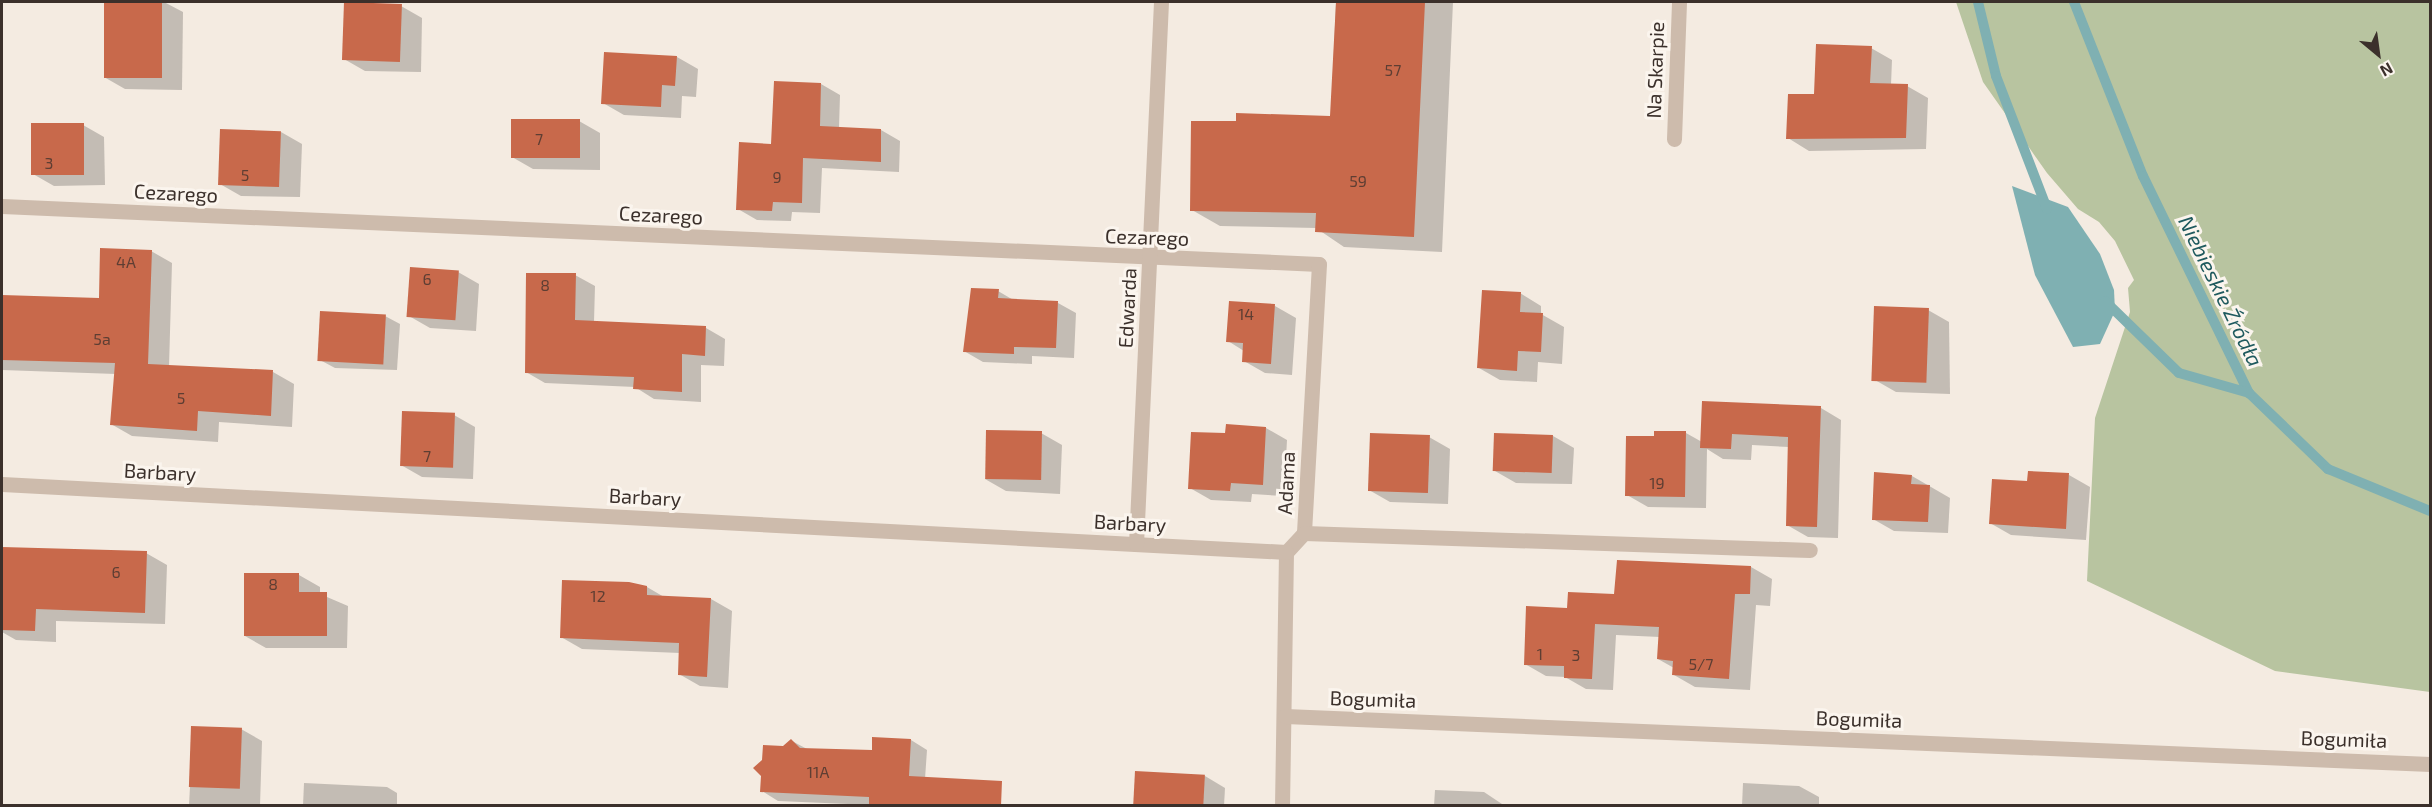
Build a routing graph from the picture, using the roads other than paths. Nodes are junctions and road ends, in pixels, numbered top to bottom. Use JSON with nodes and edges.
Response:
{"nodes":[{"id":1,"x":1161,"y":2,"type":"edge"},
{"id":2,"x":1679,"y":2,"type":"edge"},
{"id":3,"x":1674,"y":139,"type":"dead end"},
{"id":4,"x":2,"y":206,"type":"edge"},
{"id":5,"x":1150,"y":258,"type":"junction"},
{"id":6,"x":1319,"y":264,"type":"joint"},
{"id":7,"x":2,"y":484,"type":"edge"},
{"id":8,"x":1304,"y":533,"type":"junction"},
{"id":9,"x":1136,"y":544,"type":"junction"},
{"id":10,"x":1810,"y":550,"type":"dead end"},
{"id":11,"x":1286,"y":552,"type":"junction"},
{"id":12,"x":1286,"y":716,"type":"junction"},
{"id":13,"x":2430,"y":764,"type":"edge"},
{"id":14,"x":1282,"y":806,"type":"edge"}],
"edges":[{"from":1,"to":5,"type":"street","name":"Edwarda"},
{"from":2,"to":3,"type":"street","name":"Na Skarpie"},
{"from":4,"to":5,"type":"street","name":"Cezarego"},
{"from":5,"to":6,"type":"street","name":"Cezarego"},
{"from":5,"to":9,"type":"street","name":"Edwarda"},
{"from":6,"to":8,"type":"street","name":"Adama"},
{"from":7,"to":9,"type":"street","name":"Barbary"},
{"from":8,"to":10,"type":"street"},
{"from":8,"to":11,"type":"street","name":"Adama"},
{"from":9,"to":11,"type":"street","name":"Barbary"},
{"from":11,"to":12,"type":"street"},
{"from":12,"to":13,"type":"street","name":"Bogumiła"},
{"from":12,"to":14,"type":"street"}]}
